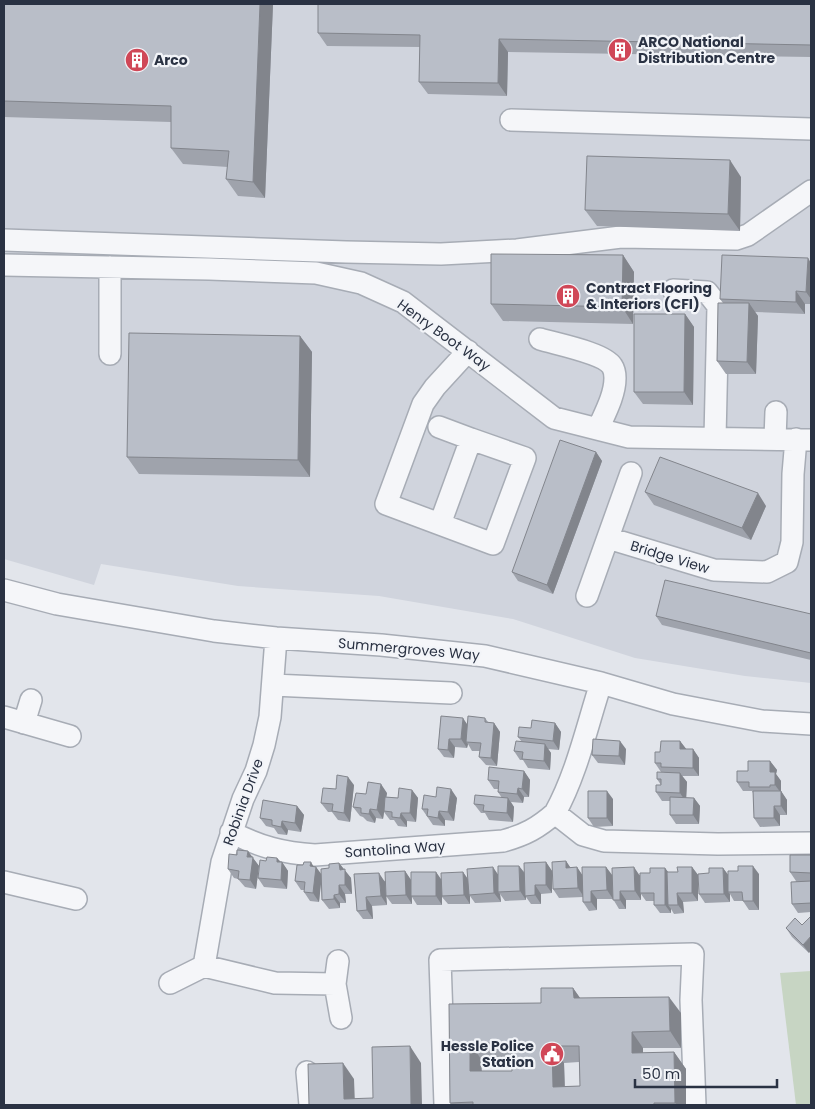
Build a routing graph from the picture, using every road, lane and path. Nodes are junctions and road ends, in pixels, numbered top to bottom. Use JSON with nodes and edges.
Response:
{"nodes":[{"id":1,"x":511,"y":120,"type":"dead end"},
{"id":2,"x":811,"y":129,"type":"edge"},
{"id":3,"x":811,"y":191,"type":"edge"},
{"id":4,"x":4,"y":240,"type":"edge"},
{"id":5,"x":196,"y":247,"type":"junction"},
{"id":6,"x":4,"y":265,"type":"edge"},
{"id":7,"x":110,"y":267,"type":"junction"},
{"id":8,"x":196,"y":268,"type":"junction"},
{"id":9,"x":673,"y":290,"type":"dead end"},
{"id":10,"x":540,"y":339,"type":"dead end"},
{"id":11,"x":468,"y":351,"type":"junction"},
{"id":12,"x":110,"y":354,"type":"dead end"},
{"id":13,"x":776,"y":412,"type":"dead end"},
{"id":14,"x":439,"y":427,"type":"dead end"},
{"id":15,"x":598,"y":429,"type":"junction"},
{"id":16,"x":715,"y":438,"type":"junction"},
{"id":17,"x":471,"y":439,"type":"junction"},
{"id":18,"x":794,"y":439,"type":"edge"},
{"id":19,"x":631,"y":473,"type":"dead end"},
{"id":20,"x":440,"y":524,"type":"junction"},
{"id":21,"x":608,"y":538,"type":"junction"},
{"id":22,"x":4,"y":590,"type":"edge"},
{"id":23,"x":587,"y":596,"type":"dead end"},
{"id":24,"x":276,"y":638,"type":"junction"},
{"id":25,"x":601,"y":683,"type":"junction"},
{"id":26,"x":273,"y":684,"type":"junction"},
{"id":27,"x":451,"y":693,"type":"dead end"},
{"id":28,"x":31,"y":700,"type":"dead end"},
{"id":29,"x":14,"y":720,"type":"edge"},
{"id":30,"x":811,"y":724,"type":"edge"},
{"id":31,"x":70,"y":736,"type":"dead end"},
{"id":32,"x":555,"y":813,"type":"junction"},
{"id":33,"x":231,"y":832,"type":"junction"},
{"id":34,"x":811,"y":843,"type":"edge"},
{"id":35,"x":4,"y":882,"type":"edge"},
{"id":36,"x":76,"y":899,"type":"dead end"},
{"id":37,"x":338,"y":961,"type":"dead end"},
{"id":38,"x":204,"y":966,"type":"junction"},
{"id":39,"x":170,"y":983,"type":"dead end"},
{"id":40,"x":335,"y":984,"type":"junction"},
{"id":41,"x":341,"y":1018,"type":"dead end"},
{"id":42,"x":307,"y":1072,"type":"edge"},
{"id":43,"x":310,"y":1105,"type":"edge"},
{"id":44,"x":445,"y":1105,"type":"edge"},
{"id":45,"x":695,"y":1105,"type":"edge"}],
"edges":[{"from":1,"to":2,"type":"street"},
{"from":3,"to":5,"type":"street"},
{"from":4,"to":5,"type":"street"},
{"from":5,"to":8,"type":"street"},
{"from":6,"to":7,"type":"street","name":"Henry Boot Way"},
{"from":7,"to":8,"type":"street","name":"Henry Boot Way"},
{"from":7,"to":12,"type":"street"},
{"from":8,"to":11,"type":"street","name":"Henry Boot Way"},
{"from":9,"to":16,"type":"street"},
{"from":10,"to":15,"type":"street"},
{"from":11,"to":15,"type":"street","name":"Henry Boot Way"},
{"from":11,"to":20,"type":"street"},
{"from":13,"to":18,"type":"street"},
{"from":14,"to":17,"type":"street"},
{"from":15,"to":16,"type":"street","name":"Henry Boot Way"},
{"from":16,"to":18,"type":"street","name":"Henry Boot Way"},
{"from":17,"to":20,"type":"street"},
{"from":17,"to":20,"type":"street"},
{"from":18,"to":21,"type":"street","name":"Bridge View"},
{"from":19,"to":21,"type":"street"},
{"from":21,"to":23,"type":"street"},
{"from":22,"to":24,"type":"street","name":"Summergroves Way"},
{"from":24,"to":25,"type":"street","name":"Summergroves Way"},
{"from":24,"to":26,"type":"street","name":"Robinia Drive"},
{"from":25,"to":30,"type":"street","name":"Summergroves Way"},
{"from":25,"to":32,"type":"street","name":"Santolina Way"},
{"from":26,"to":27,"type":"street"},
{"from":26,"to":33,"type":"street","name":"Robinia Drive"},
{"from":28,"to":29,"type":"street"},
{"from":29,"to":31,"type":"street"},
{"from":32,"to":33,"type":"street","name":"Santolina Way"},
{"from":32,"to":34,"type":"street"},
{"from":33,"to":38,"type":"street","name":"Robinia Drive"},
{"from":35,"to":36,"type":"street"},
{"from":37,"to":40,"type":"street"},
{"from":38,"to":39,"type":"street"},
{"from":38,"to":40,"type":"street"},
{"from":40,"to":41,"type":"street"},
{"from":42,"to":43,"type":"street"},
{"from":44,"to":45,"type":"street"}]}
